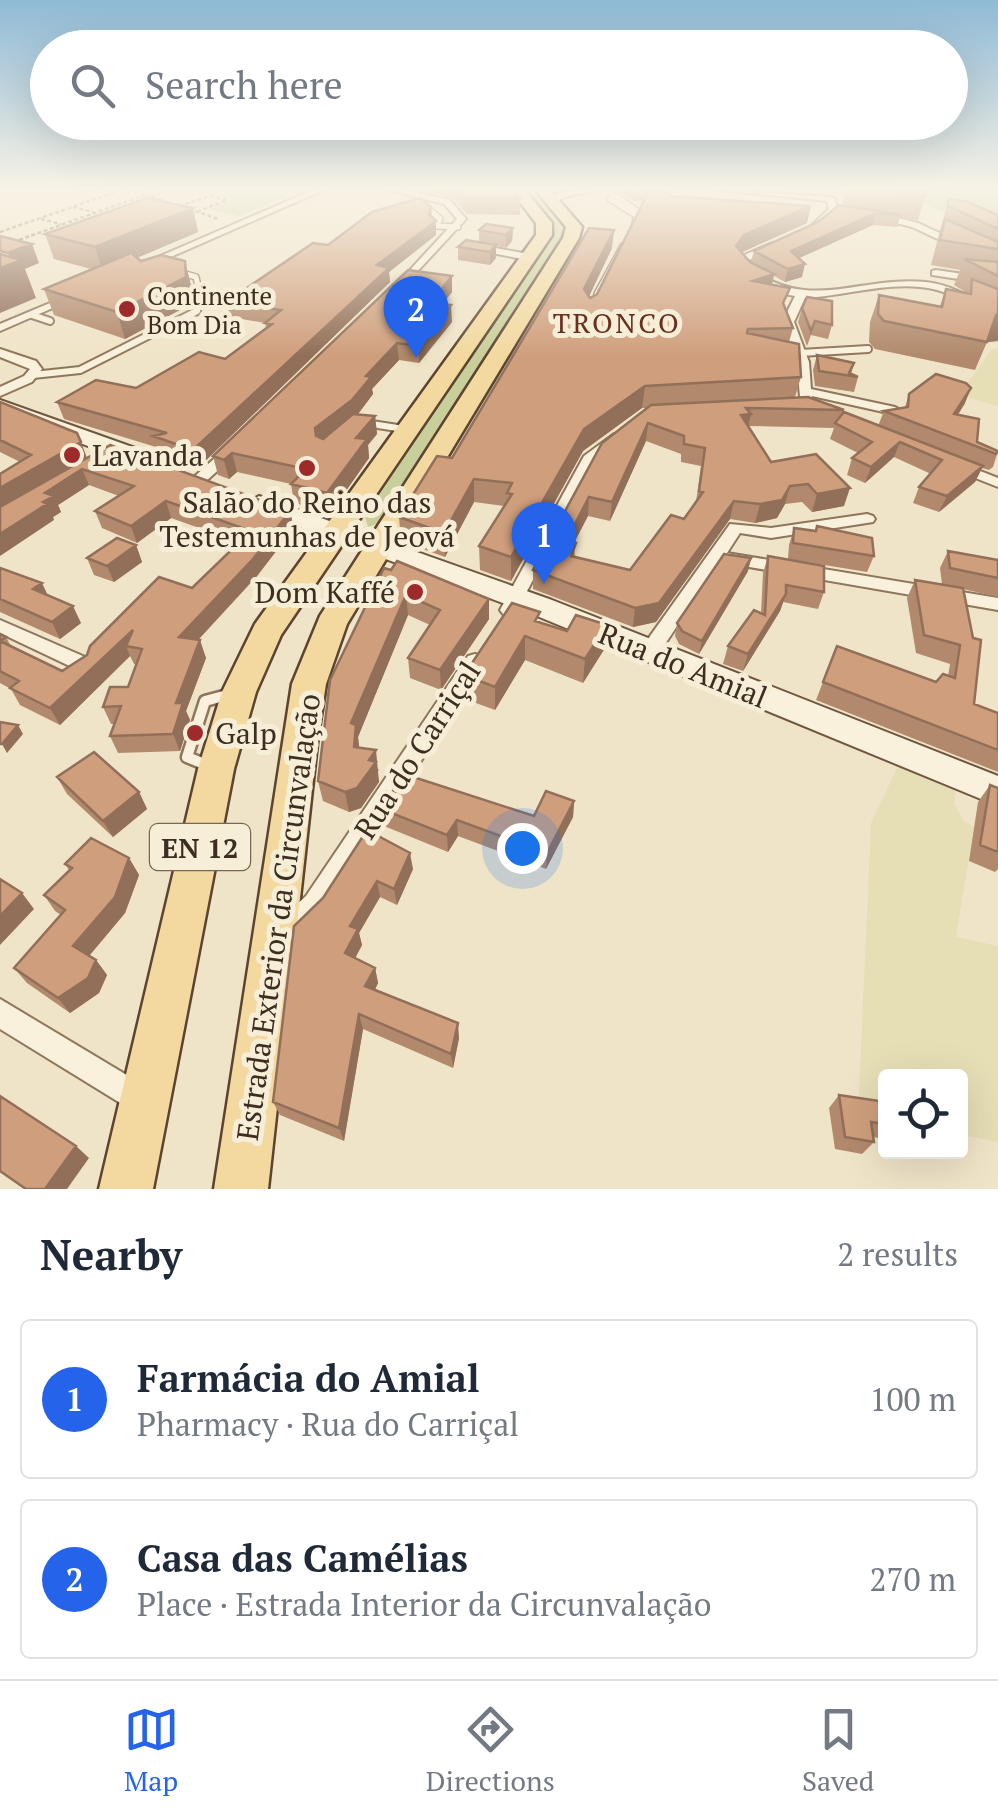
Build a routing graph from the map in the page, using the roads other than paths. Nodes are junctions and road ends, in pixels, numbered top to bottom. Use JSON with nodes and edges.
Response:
{"nodes":[{"id":1,"x":194,"y":244,"type":"edge"},
{"id":2,"x":442,"y":244,"type":"edge"},
{"id":3,"x":458,"y":244,"type":"edge"},
{"id":4,"x":537,"y":244,"type":"edge"},
{"id":5,"x":568,"y":244,"type":"edge"},
{"id":6,"x":621,"y":244,"type":"edge"},
{"id":7,"x":778,"y":244,"type":"edge"},
{"id":8,"x":955,"y":244,"type":"edge"},
{"id":9,"x":528,"y":257,"type":"junction"},
{"id":10,"x":148,"y":264,"type":"junction"},
{"id":11,"x":998,"y":264,"type":"edge"},
{"id":12,"x":131,"y":272,"type":"edge"},
{"id":13,"x":936,"y":273,"type":"dead end"},
{"id":14,"x":998,"y":282,"type":"edge"},
{"id":15,"x":80,"y":294,"type":"edge"},
{"id":16,"x":392,"y":295,"type":"edge"},
{"id":17,"x":596,"y":296,"type":"edge"},
{"id":18,"x":800,"y":297,"type":"junction"},
{"id":19,"x":970,"y":302,"type":"junction"},
{"id":20,"x":998,"y":306,"type":"edge"},
{"id":21,"x":184,"y":313,"type":"dead end"},
{"id":22,"x":32,"y":315,"type":"junction"},
{"id":23,"x":998,"y":316,"type":"edge"},
{"id":24,"x":50,"y":320,"type":"dead end"},
{"id":25,"x":0,"y":328,"type":"edge"},
{"id":26,"x":139,"y":340,"type":"junction"},
{"id":27,"x":868,"y":349,"type":"dead end"},
{"id":28,"x":0,"y":353,"type":"edge"},
{"id":29,"x":800,"y":353,"type":"junction"},
{"id":30,"x":33,"y":375,"type":"junction"},
{"id":31,"x":0,"y":392,"type":"edge"},
{"id":32,"x":801,"y":401,"type":"junction"},
{"id":33,"x":0,"y":406,"type":"edge"},
{"id":34,"x":842,"y":417,"type":"edge"},
{"id":35,"x":894,"y":419,"type":"edge"},
{"id":36,"x":353,"y":425,"type":"edge"},
{"id":37,"x":631,"y":426,"type":"edge"},
{"id":38,"x":407,"y":429,"type":"junction"},
{"id":39,"x":244,"y":439,"type":"edge"},
{"id":40,"x":945,"y":460,"type":"edge"},
{"id":41,"x":200,"y":481,"type":"junction"},
{"id":42,"x":998,"y":484,"type":"edge"},
{"id":43,"x":867,"y":519,"type":"dead end"},
{"id":44,"x":338,"y":532,"type":"junction"},
{"id":45,"x":380,"y":546,"type":"junction"},
{"id":46,"x":715,"y":556,"type":"junction"},
{"id":47,"x":516,"y":597,"type":"junction"},
{"id":48,"x":998,"y":604,"type":"edge"},
{"id":49,"x":0,"y":626,"type":"edge"},
{"id":50,"x":650,"y":651,"type":"junction"},
{"id":51,"x":85,"y":665,"type":"edge"},
{"id":52,"x":998,"y":790,"type":"edge"},
{"id":53,"x":272,"y":944,"type":"junction"},
{"id":54,"x":0,"y":1013,"type":"edge"},
{"id":55,"x":145,"y":1102,"type":"junction"},
{"id":56,"x":125,"y":1186,"type":"edge"},
{"id":57,"x":241,"y":1189,"type":"edge"}],
"edges":[{"from":1,"to":10,"type":"street"},
{"from":2,"to":16,"type":"street"},
{"from":3,"to":9,"type":"street"},
{"from":4,"to":9,"type":"main road","number":"EN 12"},
{"from":5,"to":45,"type":"main road","name":"Estrada Exterior da Circunvalação","number":"EN 12"},
{"from":6,"to":17,"type":"lane"},
{"from":7,"to":18,"type":"street"},
{"from":8,"to":11,"type":"street"},
{"from":9,"to":38,"type":"main road","number":"EN 12"},
{"from":10,"to":12,"type":"street"},
{"from":10,"to":26,"type":"lane"},
{"from":13,"to":14,"type":"street"},
{"from":15,"to":22,"type":"street"},
{"from":18,"to":19,"type":"street"},
{"from":18,"to":29,"type":"street"},
{"from":19,"to":20,"type":"street"},
{"from":19,"to":23,"type":"street"},
{"from":21,"to":26,"type":"lane"},
{"from":22,"to":24,"type":"lane"},
{"from":22,"to":25,"type":"street"},
{"from":26,"to":30,"type":"lane"},
{"from":27,"to":29,"type":"lane"},
{"from":28,"to":30,"type":"street"},
{"from":29,"to":32,"type":"street"},
{"from":30,"to":31,"type":"street"},
{"from":32,"to":34,"type":"street"},
{"from":32,"to":35,"type":"street"},
{"from":33,"to":41,"type":"main road","name":"Rua do Amial"},
{"from":36,"to":38,"type":"lane"},
{"from":37,"to":47,"type":"street","name":"Rua do Carriçal"},
{"from":38,"to":44,"type":"main road","number":"EN 12"},
{"from":39,"to":41,"type":"street"},
{"from":40,"to":42,"type":"street"},
{"from":41,"to":44,"type":"main road","name":"Rua do Amial"},
{"from":43,"to":46,"type":"street"},
{"from":44,"to":45,"type":"main road","name":"Rua do Amial"},
{"from":44,"to":55,"type":"main road","number":"EN 12"},
{"from":45,"to":47,"type":"main road","name":"Rua do Amial"},
{"from":45,"to":53,"type":"main road","name":"Estrada Exterior da Circunvalação","number":"EN 12"},
{"from":46,"to":48,"type":"street"},
{"from":46,"to":50,"type":"street"},
{"from":47,"to":50,"type":"main road","name":"Rua do Amial"},
{"from":47,"to":53,"type":"street","name":"Rua do Carriçal"},
{"from":49,"to":51,"type":"street"},
{"from":50,"to":52,"type":"main road","name":"Rua do Amial"},
{"from":53,"to":57,"type":"main road","name":"Estrada Exterior da Circunvalação","number":"EN 12"},
{"from":54,"to":55,"type":"street"},
{"from":55,"to":56,"type":"main road","number":"EN 12"}]}
